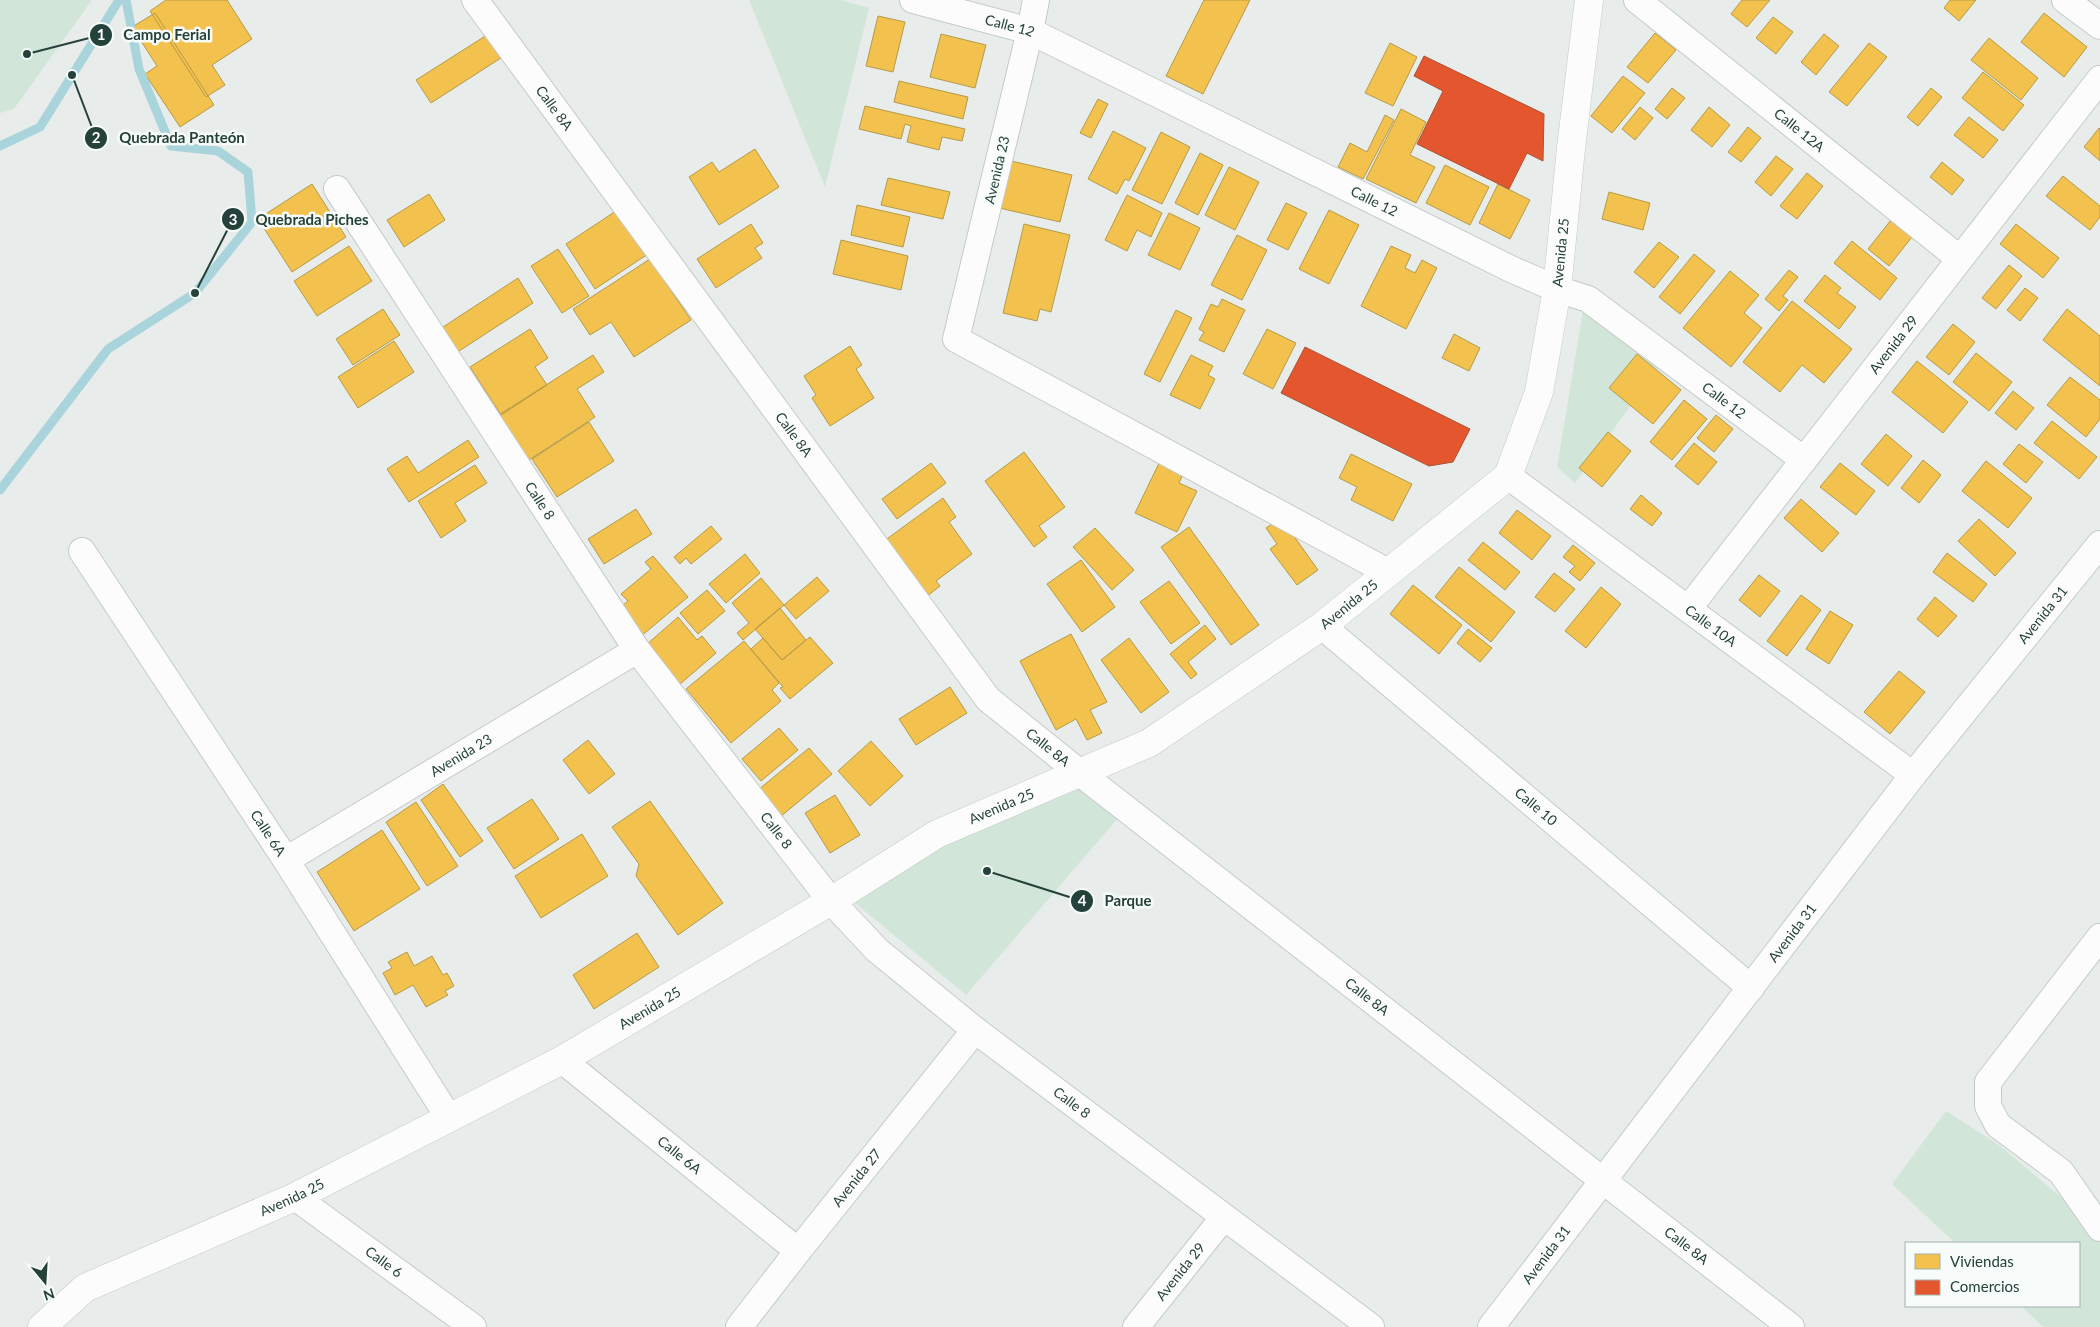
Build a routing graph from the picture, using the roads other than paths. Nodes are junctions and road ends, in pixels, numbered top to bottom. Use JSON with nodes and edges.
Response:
{"nodes":[{"id":1,"x":474,"y":0,"type":"edge"},
{"id":2,"x":913,"y":0,"type":"edge"},
{"id":3,"x":1036,"y":0,"type":"edge"},
{"id":4,"x":1589,"y":0,"type":"edge"},
{"id":5,"x":1637,"y":0,"type":"edge"},
{"id":6,"x":2065,"y":0,"type":"edge"},
{"id":7,"x":2100,"y":26,"type":"edge"},
{"id":8,"x":1030,"y":31,"type":"junction"},
{"id":9,"x":2100,"y":79,"type":"edge"},
{"id":10,"x":337,"y":189,"type":"dead end"},
{"id":11,"x":1960,"y":259,"type":"junction"},
{"id":12,"x":1556,"y":289,"type":"junction"},
{"id":13,"x":1804,"y":460,"type":"junction"},
{"id":14,"x":1508,"y":476,"type":"junction"},
{"id":15,"x":2100,"y":544,"type":"edge"},
{"id":16,"x":82,"y":551,"type":"dead end"},
{"id":17,"x":1388,"y":572,"type":"junction"},
{"id":18,"x":1688,"y":609,"type":"junction"},
{"id":19,"x":1322,"y":626,"type":"junction"},
{"id":20,"x":636,"y":650,"type":"junction"},
{"id":21,"x":1080,"y":773,"type":"junction"},
{"id":22,"x":1913,"y":775,"type":"junction"},
{"id":23,"x":286,"y":860,"type":"junction"},
{"id":24,"x":830,"y":901,"type":"junction"},
{"id":25,"x":2100,"y":937,"type":"edge"},
{"id":26,"x":1751,"y":988,"type":"junction"},
{"id":27,"x":975,"y":1030,"type":"junction"},
{"id":28,"x":562,"y":1060,"type":"junction"},
{"id":29,"x":449,"y":1118,"type":"junction"},
{"id":30,"x":1603,"y":1180,"type":"junction"},
{"id":31,"x":295,"y":1197,"type":"junction"},
{"id":32,"x":1224,"y":1217,"type":"junction"},
{"id":33,"x":2100,"y":1228,"type":"edge"},
{"id":34,"x":798,"y":1251,"type":"junction"},
{"id":35,"x":42,"y":1327,"type":"edge"},
{"id":36,"x":473,"y":1327,"type":"edge"},
{"id":37,"x":739,"y":1327,"type":"edge"},
{"id":38,"x":1136,"y":1327,"type":"edge"},
{"id":39,"x":1371,"y":1327,"type":"edge"},
{"id":40,"x":1491,"y":1327,"type":"edge"},
{"id":41,"x":1791,"y":1327,"type":"edge"}],
"edges":[{"from":1,"to":21,"type":"street","name":"Calle 8A"},
{"from":2,"to":8,"type":"street","name":"Calle 12"},
{"from":3,"to":8,"type":"street","name":"Avenida 23"},
{"from":4,"to":12,"type":"street","name":"Avenida 25"},
{"from":5,"to":11,"type":"street","name":"Calle 12A"},
{"from":6,"to":7,"type":"street"},
{"from":8,"to":12,"type":"street","name":"Calle 12"},
{"from":8,"to":17,"type":"street","name":"Avenida 23"},
{"from":9,"to":11,"type":"street","name":"Avenida 29"},
{"from":10,"to":20,"type":"street","name":"Calle 8"},
{"from":11,"to":13,"type":"street","name":"Avenida 29"},
{"from":12,"to":13,"type":"street","name":"Calle 12"},
{"from":12,"to":14,"type":"street","name":"Avenida 25"},
{"from":13,"to":18,"type":"street","name":"Avenida 29"},
{"from":14,"to":17,"type":"street","name":"Avenida 25"},
{"from":14,"to":18,"type":"street","name":"Calle 10A"},
{"from":15,"to":22,"type":"street","name":"Avenida 31"},
{"from":16,"to":23,"type":"street","name":"Calle 6A"},
{"from":17,"to":19,"type":"street","name":"Avenida 25"},
{"from":18,"to":22,"type":"street","name":"Calle 10A"},
{"from":19,"to":21,"type":"street","name":"Avenida 25"},
{"from":19,"to":26,"type":"street","name":"Calle 10"},
{"from":20,"to":23,"type":"street","name":"Avenida 23"},
{"from":20,"to":24,"type":"street","name":"Calle 8"},
{"from":21,"to":24,"type":"street","name":"Avenida 25"},
{"from":21,"to":30,"type":"street","name":"Calle 8A"},
{"from":22,"to":26,"type":"street","name":"Avenida 31"},
{"from":23,"to":29,"type":"street","name":"Calle 6A"},
{"from":24,"to":27,"type":"street","name":"Calle 8"},
{"from":24,"to":28,"type":"street","name":"Avenida 25"},
{"from":25,"to":33,"type":"street"},
{"from":26,"to":30,"type":"street","name":"Avenida 31"},
{"from":27,"to":32,"type":"street","name":"Calle 8"},
{"from":27,"to":34,"type":"street","name":"Avenida 27"},
{"from":28,"to":29,"type":"street","name":"Avenida 25"},
{"from":28,"to":34,"type":"street","name":"Calle 6A"},
{"from":29,"to":31,"type":"street","name":"Avenida 25"},
{"from":30,"to":40,"type":"street","name":"Avenida 31"},
{"from":30,"to":41,"type":"street","name":"Calle 8A"},
{"from":31,"to":35,"type":"street","name":"Avenida 25"},
{"from":31,"to":36,"type":"street","name":"Calle 6"},
{"from":32,"to":38,"type":"street","name":"Avenida 29"},
{"from":32,"to":39,"type":"street","name":"Calle 8"},
{"from":34,"to":37,"type":"street","name":"Avenida 27"}]}
